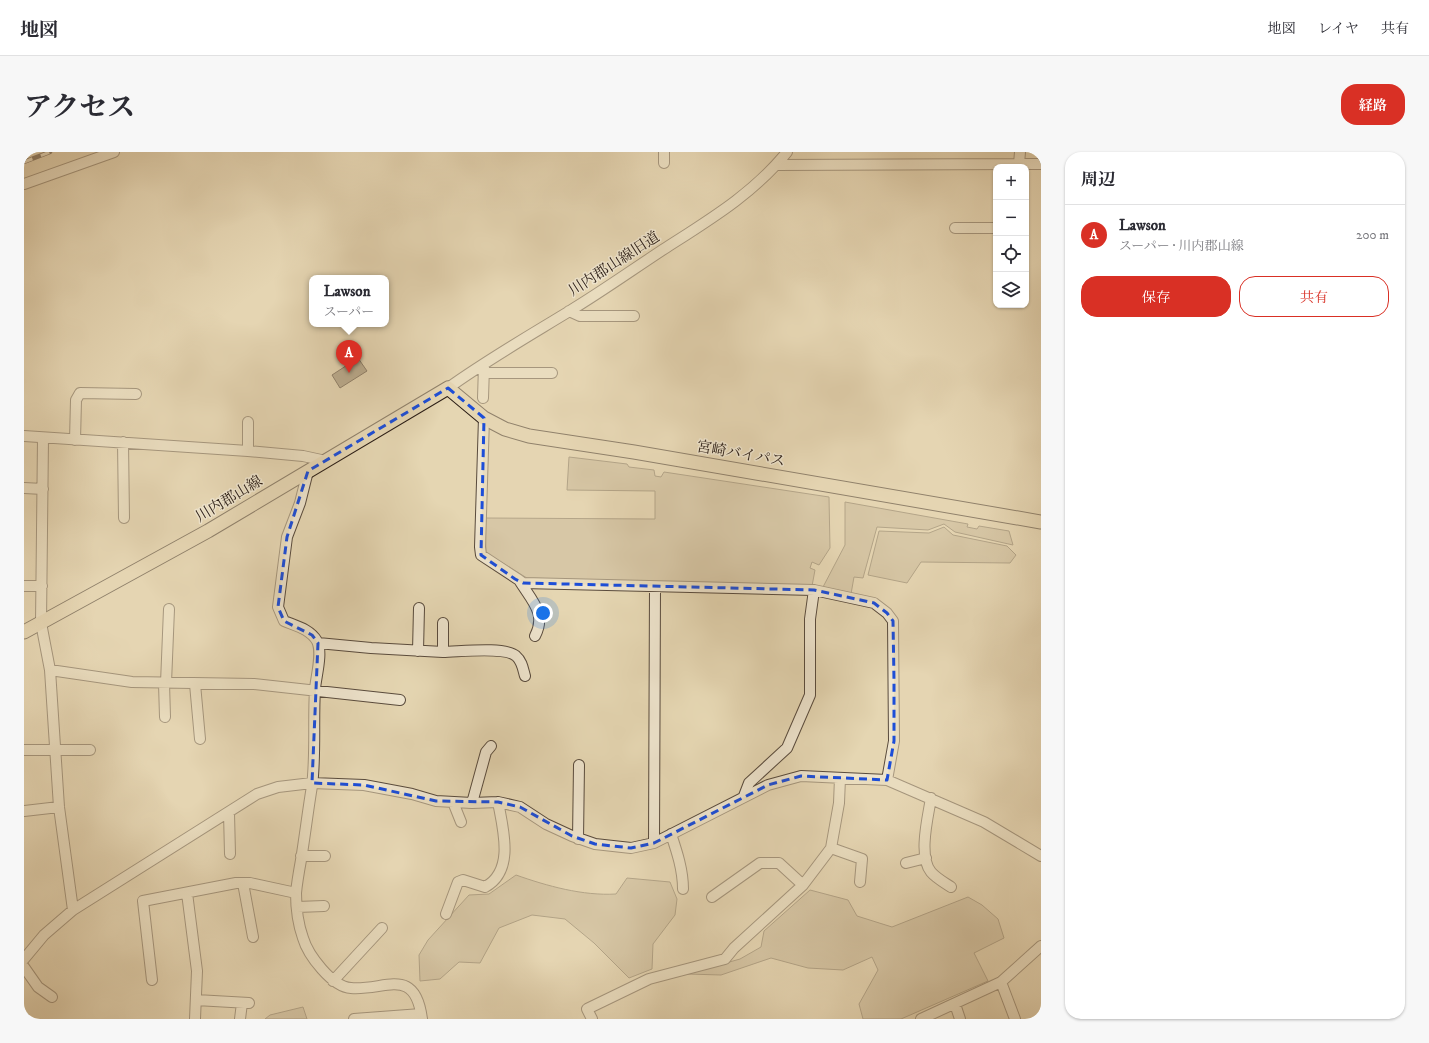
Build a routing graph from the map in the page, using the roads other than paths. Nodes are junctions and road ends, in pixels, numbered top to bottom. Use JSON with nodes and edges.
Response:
{"nodes":[{"id":1,"x":114,"y":152,"type":"edge"},
{"id":2,"x":664,"y":152,"type":"edge"},
{"id":3,"x":787,"y":152,"type":"edge"},
{"id":4,"x":1020,"y":152,"type":"edge"},
{"id":5,"x":664,"y":163,"type":"dead end"},
{"id":6,"x":1014,"y":164,"type":"edge"},
{"id":7,"x":1029,"y":164,"type":"edge"},
{"id":8,"x":1041,"y":164,"type":"edge"},
{"id":9,"x":776,"y":165,"type":"junction"},
{"id":10,"x":993,"y":165,"type":"edge"},
{"id":11,"x":24,"y":184,"type":"edge"},
{"id":12,"x":955,"y":228,"type":"dead end"},
{"id":13,"x":993,"y":228,"type":"edge"},
{"id":14,"x":569,"y":311,"type":"junction"},
{"id":15,"x":634,"y":316,"type":"dead end"},
{"id":16,"x":484,"y":362,"type":"junction"},
{"id":17,"x":484,"y":373,"type":"junction"},
{"id":18,"x":552,"y":373,"type":"dead end"},
{"id":19,"x":448,"y":388,"type":"junction"},
{"id":20,"x":136,"y":394,"type":"dead end"},
{"id":21,"x":483,"y":398,"type":"dead end"},
{"id":22,"x":484,"y":418,"type":"junction"},
{"id":23,"x":248,"y":422,"type":"dead end"},
{"id":24,"x":24,"y":436,"type":"edge"},
{"id":25,"x":43,"y":438,"type":"junction"},
{"id":26,"x":75,"y":440,"type":"junction"},
{"id":27,"x":123,"y":442,"type":"junction"},
{"id":28,"x":248,"y":451,"type":"junction"},
{"id":29,"x":326,"y":461,"type":"junction"},
{"id":30,"x":308,"y":471,"type":"junction"},
{"id":31,"x":24,"y":488,"type":"edge"},
{"id":32,"x":43,"y":489,"type":"junction"},
{"id":33,"x":124,"y":518,"type":"dead end"},
{"id":34,"x":1041,"y":522,"type":"edge"},
{"id":35,"x":519,"y":580,"type":"junction"},
{"id":36,"x":24,"y":586,"type":"edge"},
{"id":37,"x":42,"y":586,"type":"junction"},
{"id":38,"x":655,"y":587,"type":"junction"},
{"id":39,"x":814,"y":590,"type":"junction"},
{"id":40,"x":419,"y":608,"type":"dead end"},
{"id":41,"x":169,"y":609,"type":"dead end"},
{"id":42,"x":42,"y":623,"type":"junction"},
{"id":43,"x":443,"y":623,"type":"dead end"},
{"id":44,"x":24,"y":632,"type":"edge"},
{"id":45,"x":535,"y":636,"type":"dead end"},
{"id":46,"x":318,"y":643,"type":"junction"},
{"id":47,"x":418,"y":651,"type":"junction"},
{"id":48,"x":443,"y":652,"type":"junction"},
{"id":49,"x":50,"y":670,"type":"junction"},
{"id":50,"x":525,"y":676,"type":"dead end"},
{"id":51,"x":165,"y":683,"type":"junction"},
{"id":52,"x":195,"y":684,"type":"junction"},
{"id":53,"x":315,"y":689,"type":"junction"},
{"id":54,"x":400,"y":700,"type":"dead end"},
{"id":55,"x":165,"y":717,"type":"dead end"},
{"id":56,"x":200,"y":739,"type":"dead end"},
{"id":57,"x":490,"y":746,"type":"dead end"},
{"id":58,"x":24,"y":750,"type":"edge"},
{"id":59,"x":55,"y":750,"type":"junction"},
{"id":60,"x":90,"y":750,"type":"dead end"},
{"id":61,"x":579,"y":765,"type":"dead end"},
{"id":62,"x":840,"y":778,"type":"junction"},
{"id":63,"x":887,"y":780,"type":"junction"},
{"id":64,"x":312,"y":783,"type":"junction"},
{"id":65,"x":744,"y":796,"type":"junction"},
{"id":66,"x":931,"y":798,"type":"junction"},
{"id":67,"x":453,"y":802,"type":"junction"},
{"id":68,"x":498,"y":802,"type":"junction"},
{"id":69,"x":472,"y":803,"type":"junction"},
{"id":70,"x":59,"y":807,"type":"junction"},
{"id":71,"x":24,"y":811,"type":"edge"},
{"id":72,"x":229,"y":813,"type":"junction"},
{"id":73,"x":461,"y":822,"type":"dead end"},
{"id":74,"x":671,"y":834,"type":"junction"},
{"id":75,"x":578,"y":838,"type":"junction"},
{"id":76,"x":654,"y":843,"type":"junction"},
{"id":77,"x":832,"y":848,"type":"junction"},
{"id":78,"x":230,"y":854,"type":"dead end"},
{"id":79,"x":302,"y":856,"type":"junction"},
{"id":80,"x":325,"y":856,"type":"dead end"},
{"id":81,"x":1041,"y":856,"type":"edge"},
{"id":82,"x":926,"y":858,"type":"junction"},
{"id":83,"x":906,"y":863,"type":"dead end"},
{"id":84,"x":860,"y":882,"type":"dead end"},
{"id":85,"x":243,"y":883,"type":"junction"},
{"id":86,"x":803,"y":885,"type":"junction"},
{"id":87,"x":951,"y":887,"type":"dead end"},
{"id":88,"x":683,"y":889,"type":"dead end"},
{"id":89,"x":187,"y":893,"type":"junction"},
{"id":90,"x":296,"y":893,"type":"junction"},
{"id":91,"x":712,"y":897,"type":"dead end"},
{"id":92,"x":324,"y":906,"type":"dead end"},
{"id":93,"x":297,"y":907,"type":"junction"},
{"id":94,"x":73,"y":910,"type":"junction"},
{"id":95,"x":446,"y":914,"type":"dead end"},
{"id":96,"x":382,"y":928,"type":"dead end"},
{"id":97,"x":253,"y":937,"type":"dead end"},
{"id":98,"x":1041,"y":946,"type":"edge"},
{"id":99,"x":24,"y":959,"type":"edge"},
{"id":100,"x":24,"y":967,"type":"edge"},
{"id":101,"x":152,"y":980,"type":"dead end"},
{"id":102,"x":333,"y":981,"type":"junction"},
{"id":103,"x":1001,"y":982,"type":"junction"},
{"id":104,"x":52,"y":997,"type":"dead end"},
{"id":105,"x":196,"y":1000,"type":"junction"},
{"id":106,"x":956,"y":1004,"type":"junction"},
{"id":107,"x":422,"y":1017,"type":"edge"},
{"id":108,"x":195,"y":1019,"type":"edge"},
{"id":109,"x":240,"y":1019,"type":"edge"},
{"id":110,"x":354,"y":1019,"type":"edge"},
{"id":111,"x":592,"y":1019,"type":"edge"},
{"id":112,"x":921,"y":1019,"type":"edge"},
{"id":113,"x":960,"y":1019,"type":"edge"},
{"id":114,"x":1015,"y":1019,"type":"edge"}],
"edges":[{"from":1,"to":11,"type":"street"},
{"from":2,"to":5,"type":"street"},
{"from":3,"to":9,"type":"street","name":"川内郡山線旧道"},
{"from":4,"to":6,"type":"street"},
{"from":7,"to":8,"type":"street"},
{"from":9,"to":10,"type":"street"},
{"from":9,"to":14,"type":"street","name":"川内郡山線旧道"},
{"from":12,"to":13,"type":"street"},
{"from":14,"to":15,"type":"street"},
{"from":14,"to":16,"type":"street","name":"川内郡山線旧道"},
{"from":16,"to":17,"type":"street"},
{"from":16,"to":19,"type":"street","name":"川内郡山線旧道"},
{"from":17,"to":18,"type":"street"},
{"from":17,"to":21,"type":"street"},
{"from":19,"to":22,"type":"main road","name":"宮崎バイパス"},
{"from":19,"to":29,"type":"main road","name":"川内郡山線"},
{"from":20,"to":26,"type":"street"},
{"from":22,"to":34,"type":"main road","name":"宮崎バイパス"},
{"from":22,"to":35,"type":"street"},
{"from":23,"to":28,"type":"street"},
{"from":24,"to":25,"type":"street"},
{"from":25,"to":26,"type":"street"},
{"from":25,"to":32,"type":"street"},
{"from":26,"to":27,"type":"street"},
{"from":27,"to":28,"type":"street"},
{"from":27,"to":33,"type":"street"},
{"from":28,"to":29,"type":"street"},
{"from":29,"to":30,"type":"main road","name":"川内郡山線"},
{"from":30,"to":42,"type":"main road","name":"川内郡山線"},
{"from":30,"to":46,"type":"street"},
{"from":31,"to":32,"type":"street"},
{"from":32,"to":37,"type":"street"},
{"from":35,"to":38,"type":"street"},
{"from":35,"to":45,"type":"street"},
{"from":36,"to":37,"type":"street"},
{"from":37,"to":42,"type":"street"},
{"from":38,"to":39,"type":"street"},
{"from":38,"to":76,"type":"street"},
{"from":39,"to":63,"type":"street"},
{"from":39,"to":65,"type":"street"},
{"from":40,"to":47,"type":"street"},
{"from":41,"to":51,"type":"street"},
{"from":42,"to":44,"type":"main road","name":"川内郡山線"},
{"from":42,"to":49,"type":"street"},
{"from":43,"to":48,"type":"street"},
{"from":46,"to":47,"type":"street"},
{"from":46,"to":53,"type":"street"},
{"from":47,"to":48,"type":"street"},
{"from":48,"to":50,"type":"street"},
{"from":49,"to":51,"type":"street"},
{"from":49,"to":59,"type":"street"},
{"from":51,"to":52,"type":"street"},
{"from":51,"to":55,"type":"street"},
{"from":52,"to":53,"type":"street"},
{"from":52,"to":56,"type":"street"},
{"from":53,"to":54,"type":"street"},
{"from":53,"to":64,"type":"street"},
{"from":57,"to":69,"type":"street"},
{"from":58,"to":59,"type":"street"},
{"from":59,"to":60,"type":"street"},
{"from":59,"to":70,"type":"street"},
{"from":61,"to":75,"type":"street"},
{"from":62,"to":63,"type":"street"},
{"from":62,"to":65,"type":"street"},
{"from":62,"to":77,"type":"street"},
{"from":63,"to":66,"type":"street"},
{"from":64,"to":67,"type":"street"},
{"from":64,"to":72,"type":"street"},
{"from":64,"to":79,"type":"street"},
{"from":65,"to":74,"type":"street"},
{"from":66,"to":81,"type":"street"},
{"from":66,"to":82,"type":"street"},
{"from":67,"to":69,"type":"street"},
{"from":67,"to":73,"type":"street"},
{"from":68,"to":69,"type":"street"},
{"from":68,"to":75,"type":"street"},
{"from":68,"to":95,"type":"street"},
{"from":70,"to":71,"type":"street"},
{"from":70,"to":94,"type":"street"},
{"from":72,"to":78,"type":"street"},
{"from":72,"to":94,"type":"street"},
{"from":74,"to":76,"type":"street"},
{"from":74,"to":88,"type":"street"},
{"from":75,"to":76,"type":"street"},
{"from":77,"to":84,"type":"street"},
{"from":77,"to":86,"type":"street"},
{"from":79,"to":80,"type":"street"},
{"from":79,"to":90,"type":"street"},
{"from":82,"to":83,"type":"street"},
{"from":82,"to":87,"type":"street"},
{"from":85,"to":89,"type":"street"},
{"from":85,"to":90,"type":"street"},
{"from":85,"to":97,"type":"street"},
{"from":86,"to":91,"type":"street"},
{"from":86,"to":111,"type":"street"},
{"from":89,"to":101,"type":"street"},
{"from":89,"to":105,"type":"street"},
{"from":90,"to":93,"type":"street"},
{"from":92,"to":93,"type":"street"},
{"from":93,"to":102,"type":"street"},
{"from":94,"to":99,"type":"street"},
{"from":96,"to":102,"type":"street"},
{"from":98,"to":103,"type":"street"},
{"from":100,"to":104,"type":"street"},
{"from":102,"to":107,"type":"street"},
{"from":103,"to":106,"type":"street"},
{"from":103,"to":114,"type":"street"},
{"from":105,"to":108,"type":"street"},
{"from":105,"to":109,"type":"street"},
{"from":106,"to":112,"type":"street"},
{"from":106,"to":113,"type":"street"},
{"from":107,"to":110,"type":"street"}]}
